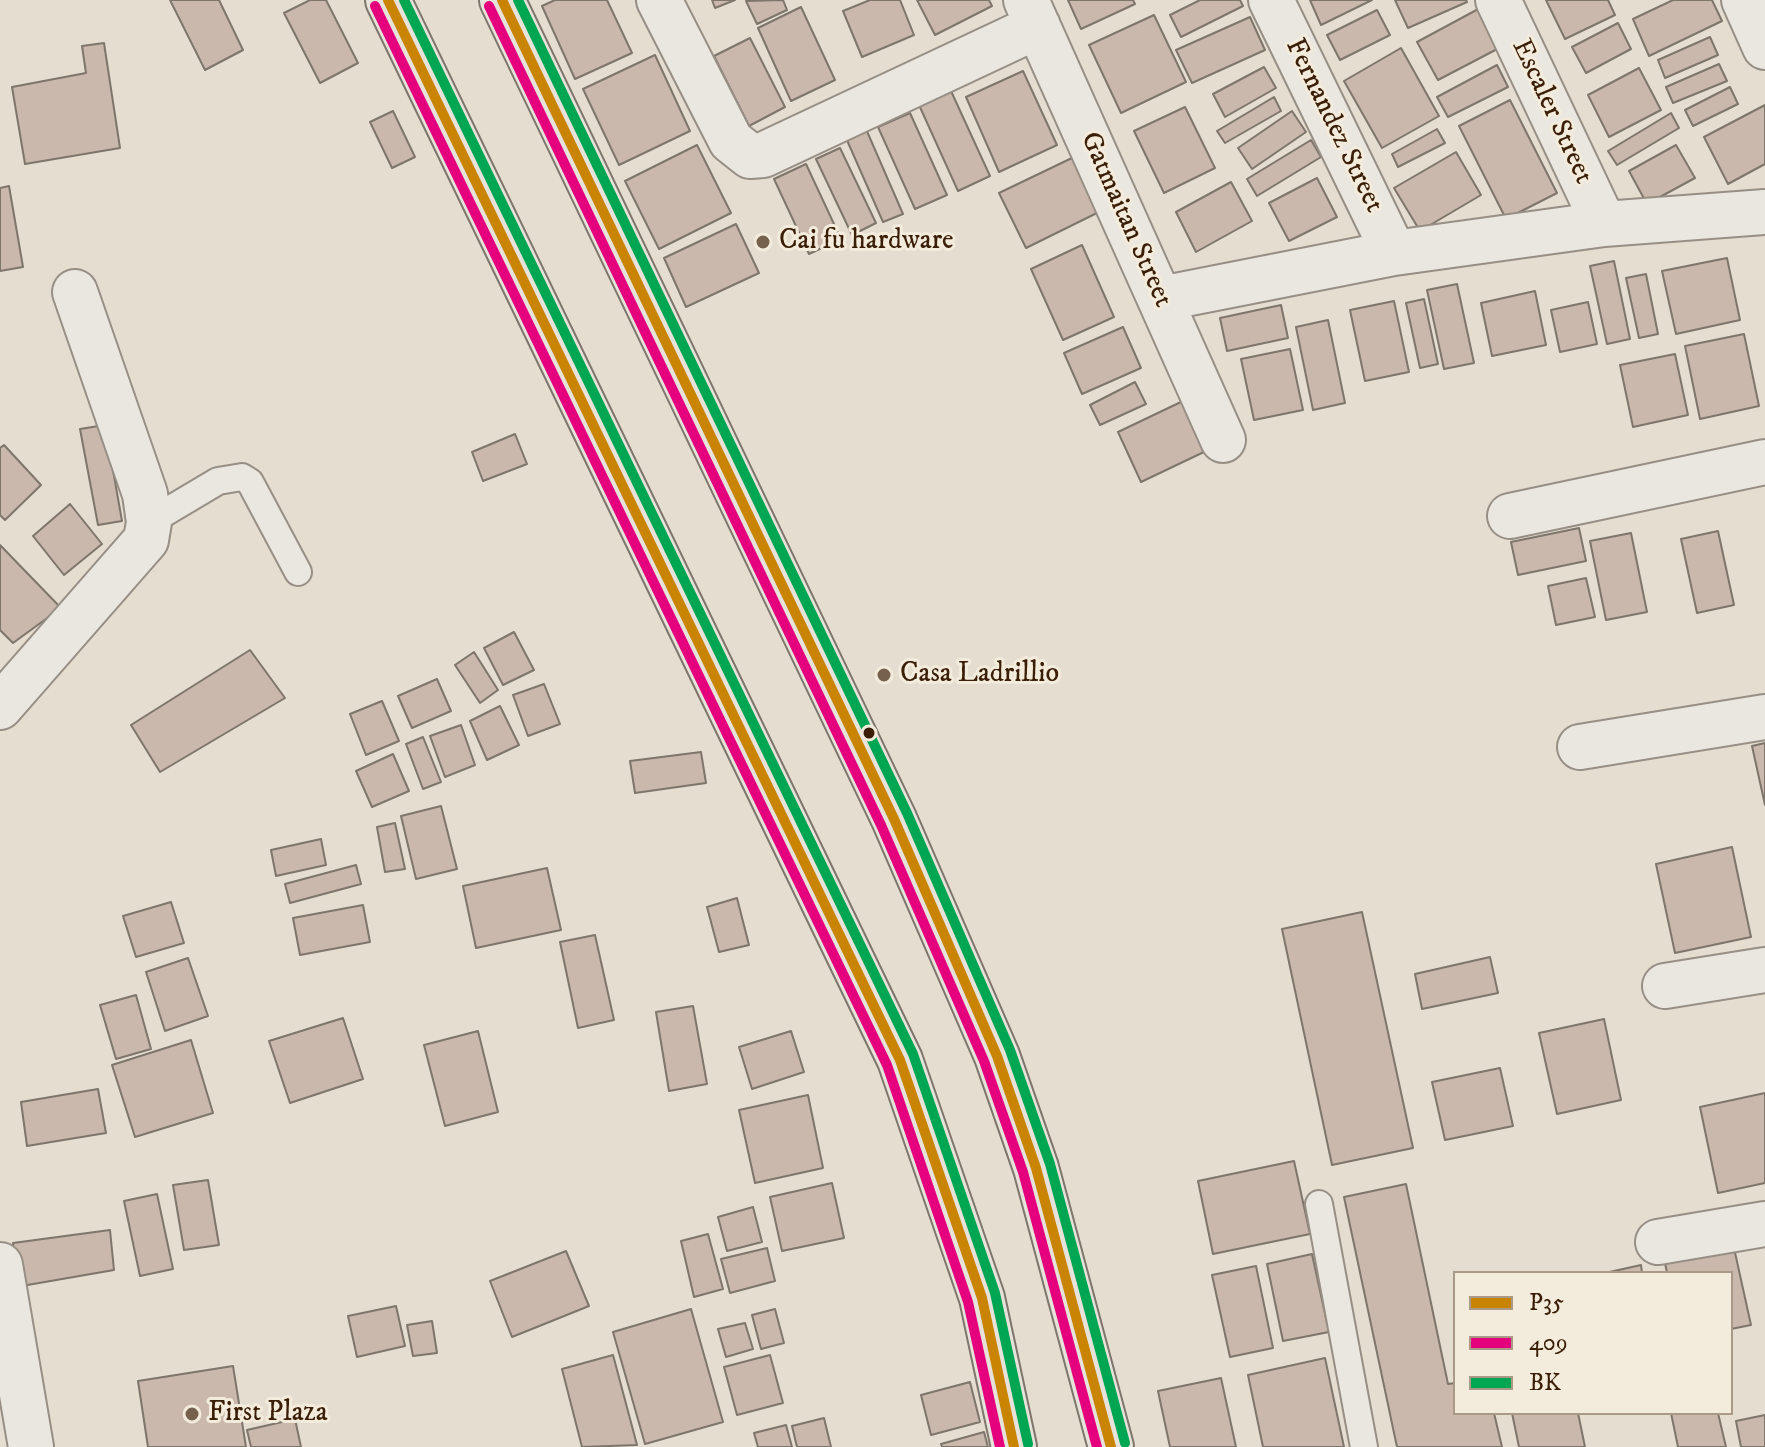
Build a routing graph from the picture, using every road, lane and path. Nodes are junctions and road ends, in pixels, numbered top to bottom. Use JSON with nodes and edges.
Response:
{"nodes":[{"id":1,"x":388,"y":0,"type":"edge"},
{"id":2,"x":502,"y":0,"type":"edge"},
{"id":3,"x":659,"y":0,"type":"edge"},
{"id":4,"x":1271,"y":0,"type":"edge"},
{"id":5,"x":1498,"y":0,"type":"edge"},
{"id":6,"x":1744,"y":0,"type":"edge"},
{"id":7,"x":1032,"y":13,"type":"edge"},
{"id":8,"x":1765,"y":47,"type":"edge"},
{"id":9,"x":1765,"y":212,"type":"edge"},
{"id":10,"x":1604,"y":224,"type":"junction"},
{"id":11,"x":1394,"y":253,"type":"junction"},
{"id":12,"x":75,"y":292,"type":"dead end"},
{"id":13,"x":1160,"y":299,"type":"junction"},
{"id":14,"x":1223,"y":440,"type":"dead end"},
{"id":15,"x":1765,"y":462,"type":"edge"},
{"id":16,"x":1510,"y":516,"type":"dead end"},
{"id":17,"x":149,"y":522,"type":"junction"},
{"id":18,"x":298,"y":572,"type":"dead end"},
{"id":19,"x":0,"y":707,"type":"edge"},
{"id":20,"x":1765,"y":717,"type":"edge"},
{"id":21,"x":1580,"y":747,"type":"dead end"},
{"id":22,"x":1765,"y":970,"type":"edge"},
{"id":23,"x":1665,"y":986,"type":"dead end"},
{"id":24,"x":1319,"y":1204,"type":"dead end"},
{"id":25,"x":1765,"y":1224,"type":"edge"},
{"id":26,"x":1658,"y":1242,"type":"dead end"},
{"id":27,"x":0,"y":1265,"type":"edge"},
{"id":28,"x":11,"y":1396,"type":"edge"},
{"id":29,"x":31,"y":1447,"type":"edge"},
{"id":30,"x":1014,"y":1447,"type":"edge"},
{"id":31,"x":1111,"y":1447,"type":"edge"},
{"id":32,"x":1364,"y":1447,"type":"edge"}],
"edges":[{"from":1,"to":30,"type":"main road"},
{"from":2,"to":31,"type":"main road"},
{"from":3,"to":7,"type":"street"},
{"from":4,"to":11,"type":"street","name":"Fernandez Street"},
{"from":5,"to":10,"type":"street","name":"Escaler Street"},
{"from":6,"to":8,"type":"street"},
{"from":7,"to":13,"type":"street","name":"Gatmaitan Street"},
{"from":9,"to":10,"type":"street"},
{"from":10,"to":11,"type":"street"},
{"from":11,"to":13,"type":"street"},
{"from":12,"to":17,"type":"street"},
{"from":13,"to":14,"type":"street","name":"Gatmaitan Street"},
{"from":15,"to":16,"type":"street"},
{"from":17,"to":18,"type":"lane"},
{"from":17,"to":19,"type":"street"},
{"from":20,"to":21,"type":"street"},
{"from":22,"to":23,"type":"street"},
{"from":24,"to":32,"type":"lane"},
{"from":25,"to":26,"type":"street"},
{"from":27,"to":28,"type":"street"},
{"from":28,"to":29,"type":"street"}]}
